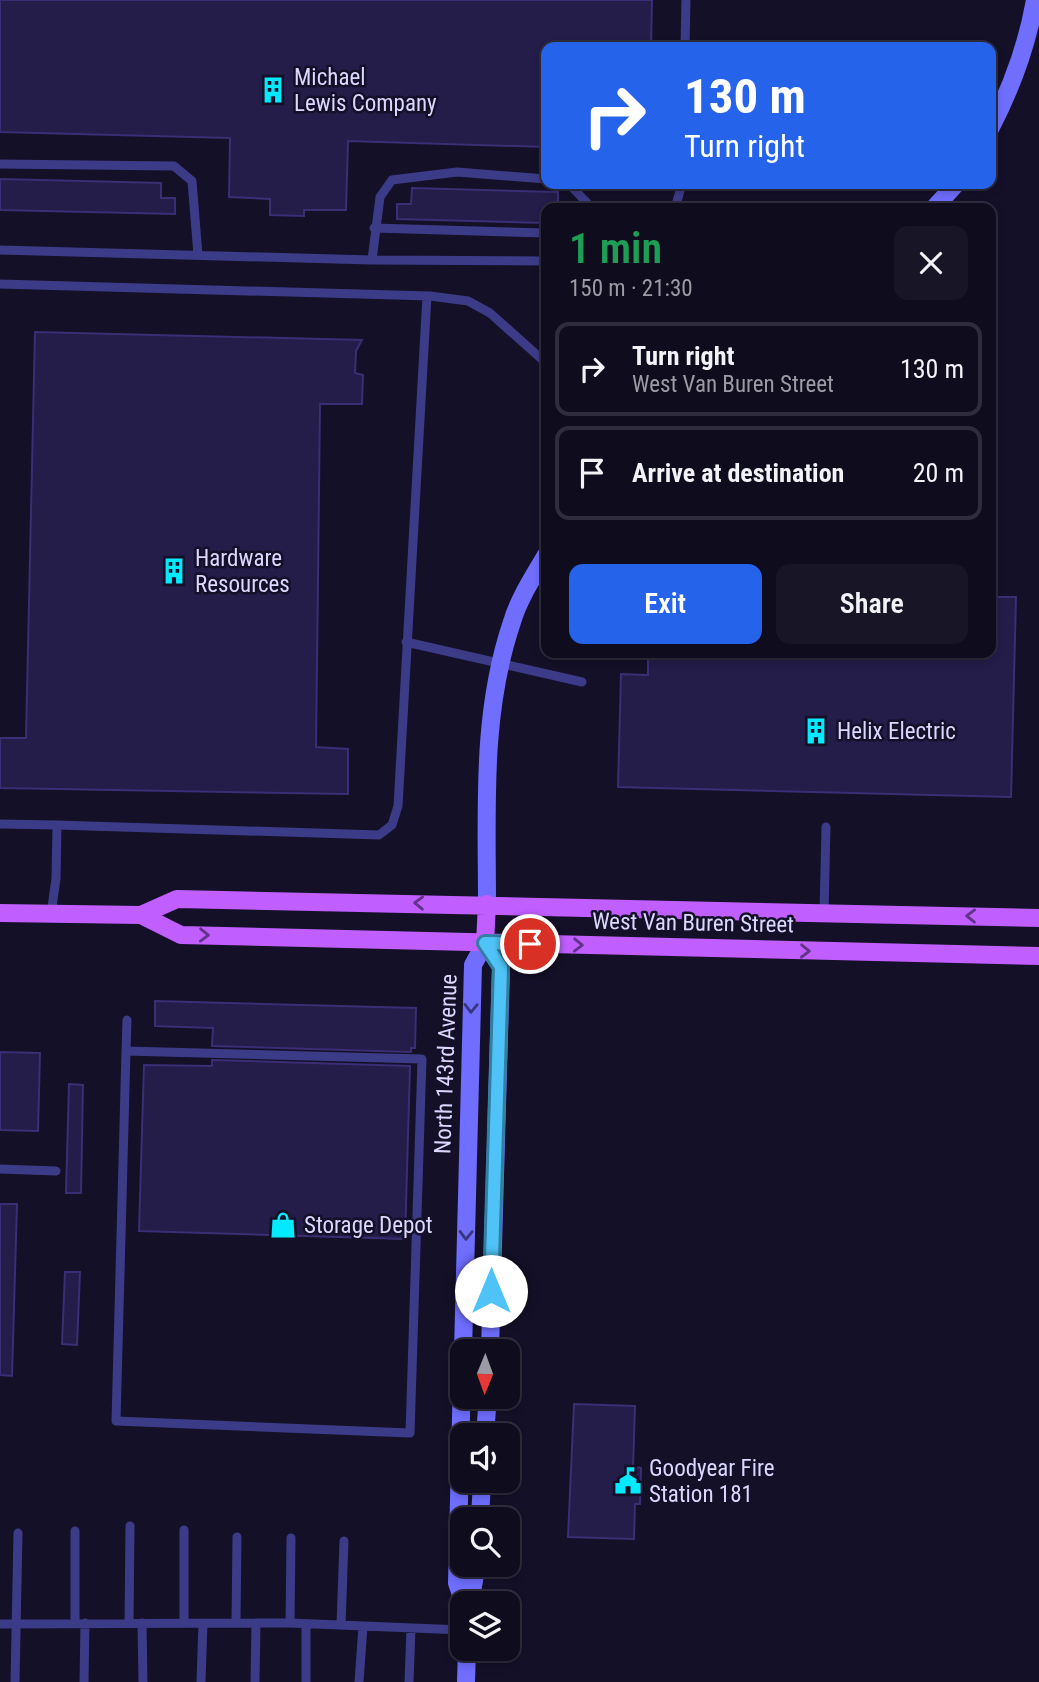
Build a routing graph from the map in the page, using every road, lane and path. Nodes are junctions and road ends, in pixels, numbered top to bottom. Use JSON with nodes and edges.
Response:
{"nodes":[{"id":1,"x":686,"y":0,"type":"edge"},
{"id":2,"x":1035,"y":0,"type":"edge"},
{"id":3,"x":685,"y":42,"type":"edge"},
{"id":4,"x":996,"y":118,"type":"edge"},
{"id":5,"x":0,"y":164,"type":"edge"},
{"id":6,"x":541,"y":179,"type":"edge"},
{"id":7,"x":574,"y":189,"type":"edge"},
{"id":8,"x":951,"y":189,"type":"edge"},
{"id":9,"x":587,"y":203,"type":"edge"},
{"id":10,"x":939,"y":203,"type":"edge"},
{"id":11,"x":374,"y":228,"type":"junction"},
{"id":12,"x":541,"y":233,"type":"edge"},
{"id":13,"x":0,"y":250,"type":"edge"},
{"id":14,"x":198,"y":255,"type":"junction"},
{"id":15,"x":372,"y":260,"type":"junction"},
{"id":16,"x":541,"y":261,"type":"edge"},
{"id":17,"x":0,"y":284,"type":"edge"},
{"id":18,"x":428,"y":296,"type":"junction"},
{"id":19,"x":541,"y":359,"type":"edge"},
{"id":20,"x":541,"y":565,"type":"edge"},
{"id":21,"x":406,"y":642,"type":"junction"},
{"id":22,"x":500,"y":665,"type":"junction"},
{"id":23,"x":582,"y":682,"type":"dead end"},
{"id":24,"x":0,"y":824,"type":"edge"},
{"id":25,"x":57,"y":825,"type":"junction"},
{"id":26,"x":826,"y":827,"type":"dead end"},
{"id":27,"x":487,"y":904,"type":"junction"},
{"id":28,"x":0,"y":913,"type":"edge"},
{"id":29,"x":824,"y":913,"type":"junction"},
{"id":30,"x":51,"y":914,"type":"junction"},
{"id":31,"x":141,"y":915,"type":"junction"},
{"id":32,"x":1039,"y":918,"type":"edge"},
{"id":33,"x":485,"y":943,"type":"junction"},
{"id":34,"x":1039,"y":956,"type":"edge"},
{"id":35,"x":127,"y":1020,"type":"dead end"},
{"id":36,"x":126,"y":1051,"type":"junction"},
{"id":37,"x":0,"y":1169,"type":"edge"},
{"id":38,"x":56,"y":1171,"type":"dead end"},
{"id":39,"x":463,"y":1339,"type":"edge"},
{"id":40,"x":491,"y":1339,"type":"edge"},
{"id":41,"x":461,"y":1409,"type":"edge"},
{"id":42,"x":130,"y":1527,"type":"dead end"},
{"id":43,"x":184,"y":1530,"type":"dead end"},
{"id":44,"x":75,"y":1531,"type":"dead end"},
{"id":45,"x":18,"y":1533,"type":"dead end"},
{"id":46,"x":237,"y":1537,"type":"dead end"},
{"id":47,"x":291,"y":1538,"type":"dead end"},
{"id":48,"x":344,"y":1541,"type":"dead end"},
{"id":49,"x":460,"y":1591,"type":"edge"},
{"id":50,"x":17,"y":1623,"type":"junction"},
{"id":51,"x":80,"y":1623,"type":"junction"},
{"id":52,"x":129,"y":1623,"type":"junction"},
{"id":53,"x":142,"y":1623,"type":"junction"},
{"id":54,"x":184,"y":1623,"type":"junction"},
{"id":55,"x":203,"y":1623,"type":"junction"},
{"id":56,"x":236,"y":1623,"type":"junction"},
{"id":57,"x":256,"y":1623,"type":"junction"},
{"id":58,"x":290,"y":1623,"type":"junction"},
{"id":59,"x":0,"y":1624,"type":"edge"},
{"id":60,"x":306,"y":1624,"type":"junction"},
{"id":61,"x":341,"y":1625,"type":"junction"},
{"id":62,"x":363,"y":1626,"type":"junction"},
{"id":63,"x":411,"y":1628,"type":"junction"},
{"id":64,"x":450,"y":1630,"type":"edge"},
{"id":65,"x":467,"y":1661,"type":"edge"},
{"id":66,"x":15,"y":1682,"type":"edge"},
{"id":67,"x":84,"y":1682,"type":"edge"},
{"id":68,"x":143,"y":1682,"type":"edge"},
{"id":69,"x":201,"y":1682,"type":"edge"},
{"id":70,"x":255,"y":1682,"type":"edge"},
{"id":71,"x":306,"y":1682,"type":"edge"},
{"id":72,"x":359,"y":1682,"type":"edge"},
{"id":73,"x":409,"y":1682,"type":"edge"},
{"id":74,"x":466,"y":1682,"type":"edge"}],
"edges":[{"from":1,"to":3,"type":"lane"},
{"from":2,"to":4,"type":"street"},
{"from":5,"to":14,"type":"lane"},
{"from":6,"to":11,"type":"lane"},
{"from":7,"to":9,"type":"lane"},
{"from":8,"to":10,"type":"street"},
{"from":11,"to":12,"type":"lane"},
{"from":11,"to":15,"type":"lane"},
{"from":13,"to":14,"type":"lane"},
{"from":14,"to":15,"type":"lane"},
{"from":15,"to":16,"type":"lane"},
{"from":17,"to":18,"type":"lane"},
{"from":18,"to":19,"type":"lane"},
{"from":18,"to":21,"type":"lane"},
{"from":20,"to":22,"type":"street"},
{"from":21,"to":22,"type":"lane"},
{"from":21,"to":25,"type":"lane"},
{"from":22,"to":23,"type":"lane"},
{"from":22,"to":27,"type":"street"},
{"from":24,"to":25,"type":"lane"},
{"from":25,"to":30,"type":"lane"},
{"from":26,"to":29,"type":"lane"},
{"from":27,"to":29,"type":"main road","name":"West Van Buren Street"},
{"from":27,"to":31,"type":"main road","name":"West Van Buren Street","one_way":true},
{"from":27,"to":33,"type":"main road"},
{"from":28,"to":30,"type":"main road","name":"West Van Buren Street"},
{"from":32,"to":29,"type":"main road","name":"West Van Buren Street","one_way":true},
{"from":30,"to":31,"type":"main road","name":"West Van Buren Street"},
{"from":31,"to":33,"type":"main road","name":"West Van Buren Street","one_way":true},
{"from":33,"to":34,"type":"main road","name":"West Van Buren Street","one_way":true},
{"from":33,"to":39,"type":"street","name":"North 143rd Avenue","one_way":true},
{"from":33,"to":40,"type":"street"},
{"from":35,"to":36,"type":"lane"},
{"from":36,"to":36,"type":"lane"},
{"from":37,"to":38,"type":"lane"},
{"from":41,"to":49,"type":"street"},
{"from":42,"to":52,"type":"lane"},
{"from":43,"to":54,"type":"lane"},
{"from":44,"to":51,"type":"lane"},
{"from":45,"to":50,"type":"lane"},
{"from":46,"to":56,"type":"lane"},
{"from":47,"to":58,"type":"lane"},
{"from":48,"to":61,"type":"lane"},
{"from":50,"to":51,"type":"lane"},
{"from":50,"to":59,"type":"lane"},
{"from":50,"to":66,"type":"lane"},
{"from":51,"to":52,"type":"lane"},
{"from":51,"to":67,"type":"lane"},
{"from":52,"to":53,"type":"lane"},
{"from":53,"to":54,"type":"lane"},
{"from":53,"to":68,"type":"lane"},
{"from":54,"to":55,"type":"lane"},
{"from":55,"to":56,"type":"lane"},
{"from":55,"to":69,"type":"lane"},
{"from":56,"to":57,"type":"lane"},
{"from":57,"to":58,"type":"lane"},
{"from":57,"to":70,"type":"lane"},
{"from":58,"to":60,"type":"lane"},
{"from":60,"to":61,"type":"lane"},
{"from":60,"to":71,"type":"lane"},
{"from":61,"to":62,"type":"lane"},
{"from":62,"to":63,"type":"lane"},
{"from":62,"to":72,"type":"lane"},
{"from":63,"to":64,"type":"lane"},
{"from":63,"to":73,"type":"lane"},
{"from":65,"to":74,"type":"street"}]}
